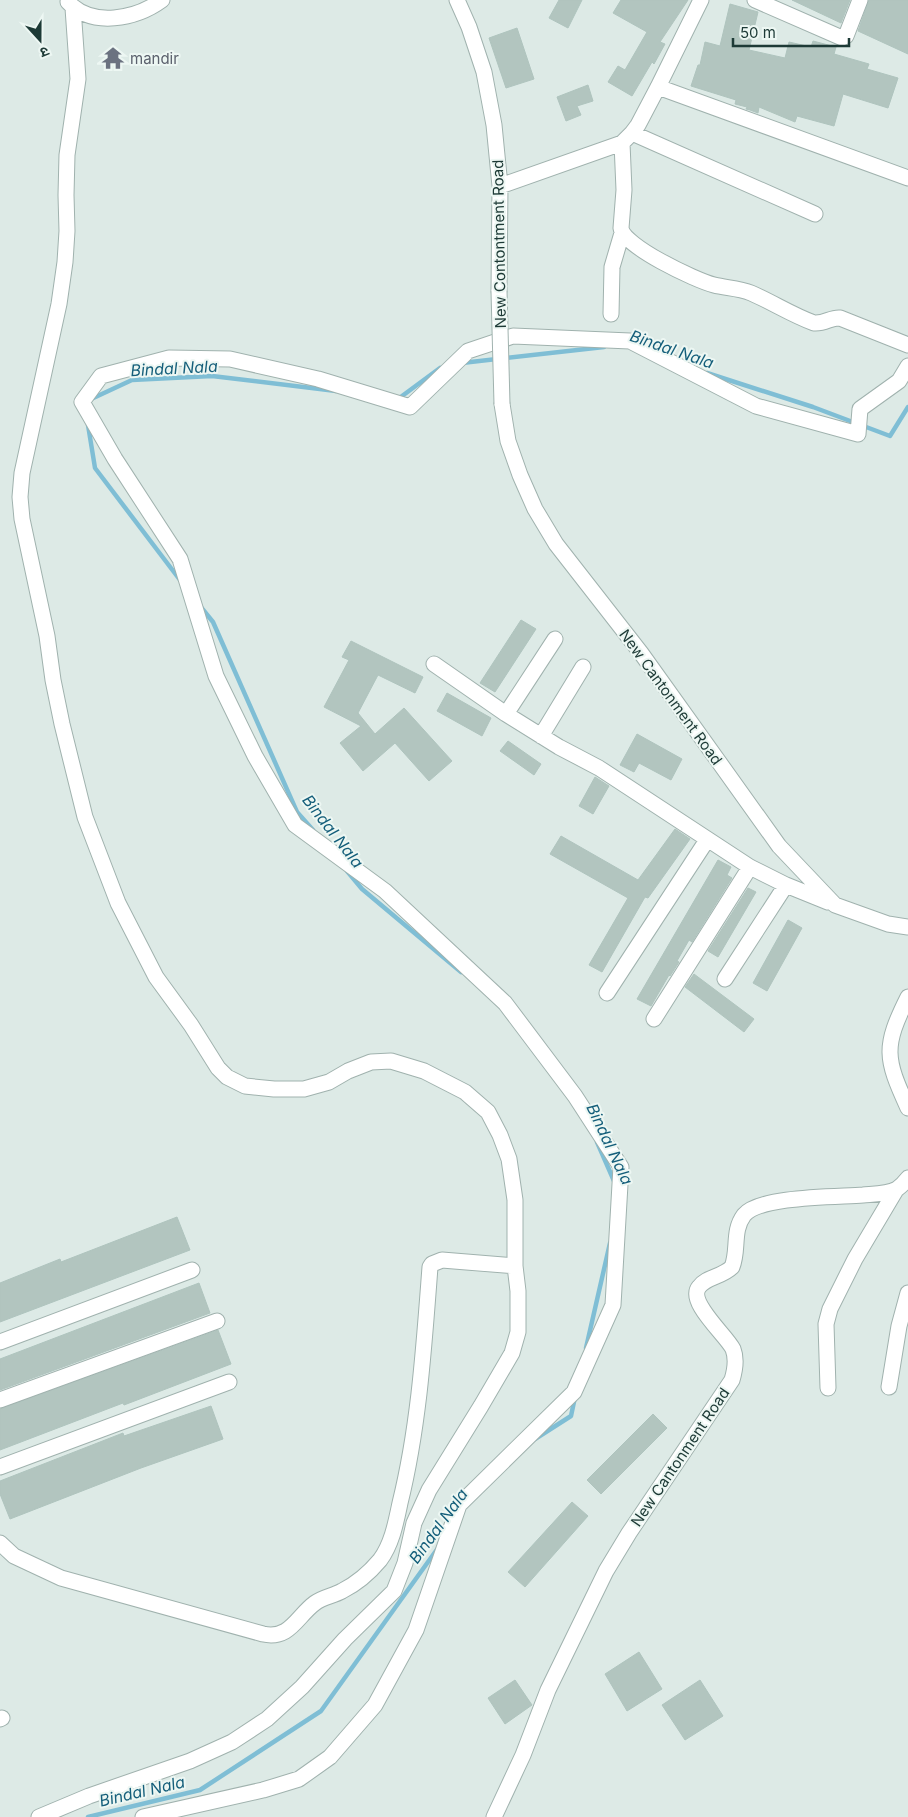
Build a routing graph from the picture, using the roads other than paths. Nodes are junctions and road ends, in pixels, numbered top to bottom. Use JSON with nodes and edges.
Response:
{"nodes":[{"id":1,"x":162,"y":0,"type":"edge"},
{"id":2,"x":457,"y":0,"type":"edge"},
{"id":3,"x":701,"y":0,"type":"edge"},
{"id":4,"x":756,"y":0,"type":"edge"},
{"id":5,"x":860,"y":0,"type":"edge"},
{"id":6,"x":70,"y":4,"type":"edge"},
{"id":7,"x":658,"y":87,"type":"junction"},
{"id":8,"x":627,"y":138,"type":"junction"},
{"id":9,"x":908,"y":178,"type":"edge"},
{"id":10,"x":500,"y":186,"type":"junction"},
{"id":11,"x":815,"y":214,"type":"dead end"},
{"id":12,"x":622,"y":233,"type":"junction"},
{"id":13,"x":611,"y":314,"type":"dead end"},
{"id":14,"x":908,"y":345,"type":"edge"},
{"id":15,"x":908,"y":366,"type":"edge"},
{"id":16,"x":502,"y":404,"type":"joint"},
{"id":17,"x":555,"y":639,"type":"dead end"},
{"id":18,"x":434,"y":664,"type":"dead end"},
{"id":19,"x":583,"y":667,"type":"dead end"},
{"id":20,"x":506,"y":714,"type":"junction"},
{"id":21,"x":541,"y":736,"type":"junction"},
{"id":22,"x":707,"y":840,"type":"junction"},
{"id":23,"x":750,"y":867,"type":"junction"},
{"id":24,"x":786,"y":885,"type":"junction"},
{"id":25,"x":835,"y":905,"type":"junction"},
{"id":26,"x":908,"y":927,"type":"edge"},
{"id":27,"x":725,"y":980,"type":"dead end"},
{"id":28,"x":607,"y":993,"type":"dead end"},
{"id":29,"x":908,"y":997,"type":"edge"},
{"id":30,"x":654,"y":1019,"type":"dead end"},
{"id":31,"x":908,"y":1108,"type":"edge"},
{"id":32,"x":908,"y":1178,"type":"edge"},
{"id":33,"x":896,"y":1190,"type":"junction"},
{"id":34,"x":515,"y":1266,"type":"junction"},
{"id":35,"x":192,"y":1270,"type":"dead end"},
{"id":36,"x":908,"y":1294,"type":"edge"},
{"id":37,"x":217,"y":1320,"type":"dead end"},
{"id":38,"x":0,"y":1342,"type":"edge"},
{"id":39,"x":229,"y":1382,"type":"dead end"},
{"id":40,"x":889,"y":1387,"type":"dead end"},
{"id":41,"x":828,"y":1388,"type":"dead end"},
{"id":42,"x":0,"y":1400,"type":"edge"},
{"id":43,"x":0,"y":1467,"type":"edge"},
{"id":44,"x":0,"y":1543,"type":"edge"},
{"id":45,"x":40,"y":1817,"type":"edge"},
{"id":46,"x":143,"y":1817,"type":"edge"},
{"id":47,"x":494,"y":1817,"type":"edge"}],
"edges":[{"from":1,"to":6,"type":"street"},
{"from":2,"to":10,"type":"street","name":"New Contontment Road"},
{"from":3,"to":7,"type":"street"},
{"from":4,"to":5,"type":"street"},
{"from":6,"to":34,"type":"street"},
{"from":7,"to":8,"type":"street"},
{"from":7,"to":9,"type":"street"},
{"from":8,"to":10,"type":"street"},
{"from":8,"to":11,"type":"street"},
{"from":8,"to":12,"type":"street"},
{"from":10,"to":16,"type":"street","name":"New Contontment Road","bridge":true},
{"from":12,"to":13,"type":"street"},
{"from":12,"to":14,"type":"street"},
{"from":15,"to":46,"type":"street"},
{"from":16,"to":25,"type":"street","name":"New Cantonment Road"},
{"from":17,"to":20,"type":"street"},
{"from":18,"to":20,"type":"street"},
{"from":19,"to":21,"type":"street"},
{"from":20,"to":21,"type":"street"},
{"from":21,"to":22,"type":"street"},
{"from":22,"to":23,"type":"street"},
{"from":22,"to":28,"type":"street"},
{"from":23,"to":24,"type":"street"},
{"from":23,"to":30,"type":"street"},
{"from":24,"to":25,"type":"street"},
{"from":24,"to":27,"type":"street"},
{"from":25,"to":26,"type":"street","name":"New Cantonment Road"},
{"from":29,"to":31,"type":"street"},
{"from":32,"to":33,"type":"street"},
{"from":33,"to":41,"type":"street"},
{"from":33,"to":47,"type":"street","name":"New Cantonment Road"},
{"from":34,"to":44,"type":"street"},
{"from":34,"to":45,"type":"street"},
{"from":35,"to":38,"type":"street"},
{"from":36,"to":40,"type":"street"},
{"from":37,"to":42,"type":"street"},
{"from":39,"to":43,"type":"street"}]}
